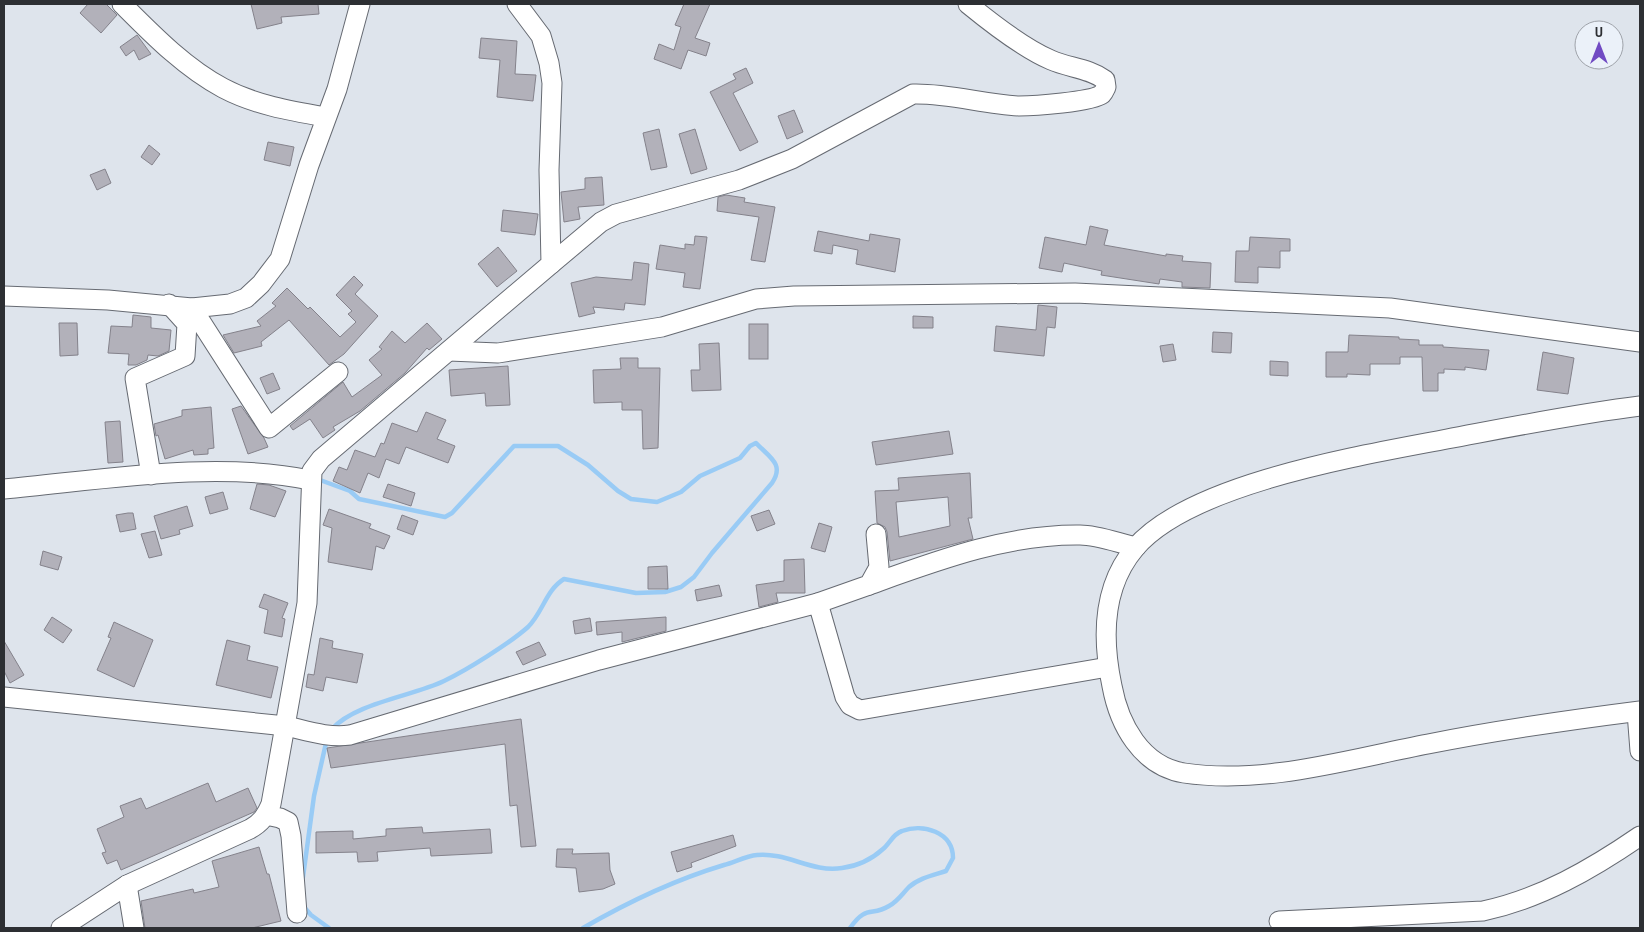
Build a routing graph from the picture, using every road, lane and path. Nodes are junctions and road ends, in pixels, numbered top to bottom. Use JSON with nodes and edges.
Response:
{"nodes":[{"id":1,"x":122,"y":4,"type":"edge"},
{"id":2,"x":360,"y":4,"type":"edge"},
{"id":3,"x":517,"y":4,"type":"edge"},
{"id":4,"x":968,"y":4,"type":"edge"},
{"id":5,"x":326,"y":118,"type":"junction"},
{"id":6,"x":551,"y":264,"type":"junction"},
{"id":7,"x":4,"y":296,"type":"edge"},
{"id":8,"x":169,"y":304,"type":"junction"},
{"id":9,"x":192,"y":308,"type":"junction"},
{"id":10,"x":1640,"y":342,"type":"edge"},
{"id":11,"x":449,"y":351,"type":"junction"},
{"id":12,"x":338,"y":372,"type":"dead end"},
{"id":13,"x":1640,"y":406,"type":"edge"},
{"id":14,"x":151,"y":475,"type":"junction"},
{"id":15,"x":310,"y":480,"type":"junction"},
{"id":16,"x":4,"y":489,"type":"edge"},
{"id":17,"x":876,"y":534,"type":"dead end"},
{"id":18,"x":1136,"y":547,"type":"junction"},
{"id":19,"x":869,"y":585,"type":"junction"},
{"id":20,"x":818,"y":604,"type":"junction"},
{"id":21,"x":1108,"y":667,"type":"junction"},
{"id":22,"x":4,"y":697,"type":"edge"},
{"id":23,"x":1639,"y":712,"type":"edge"},
{"id":24,"x":286,"y":726,"type":"junction"},
{"id":25,"x":1640,"y":751,"type":"edge"},
{"id":26,"x":266,"y":815,"type":"junction"},
{"id":27,"x":1640,"y":836,"type":"edge"},
{"id":28,"x":127,"y":885,"type":"junction"},
{"id":29,"x":297,"y":913,"type":"dead end"},
{"id":30,"x":1279,"y":921,"type":"dead end"},
{"id":31,"x":61,"y":928,"type":"edge"},
{"id":32,"x":134,"y":928,"type":"edge"}],
"edges":[{"from":1,"to":5,"type":"street"},
{"from":2,"to":5,"type":"street"},
{"from":3,"to":6,"type":"street"},
{"from":4,"to":6,"type":"street"},
{"from":5,"to":9,"type":"street"},
{"from":6,"to":11,"type":"street"},
{"from":7,"to":8,"type":"street"},
{"from":8,"to":9,"type":"street"},
{"from":8,"to":14,"type":"street"},
{"from":9,"to":12,"type":"street"},
{"from":10,"to":11,"type":"street"},
{"from":11,"to":15,"type":"street"},
{"from":13,"to":18,"type":"street"},
{"from":14,"to":15,"type":"street"},
{"from":14,"to":16,"type":"street"},
{"from":15,"to":24,"type":"street"},
{"from":17,"to":19,"type":"street"},
{"from":18,"to":19,"type":"street"},
{"from":18,"to":21,"type":"street"},
{"from":19,"to":20,"type":"street"},
{"from":20,"to":21,"type":"street"},
{"from":20,"to":24,"type":"street"},
{"from":21,"to":23,"type":"street"},
{"from":22,"to":24,"type":"street"},
{"from":23,"to":25,"type":"street"},
{"from":24,"to":26,"type":"street"},
{"from":26,"to":28,"type":"street"},
{"from":26,"to":29,"type":"street"},
{"from":27,"to":30,"type":"street"},
{"from":28,"to":31,"type":"street"},
{"from":28,"to":32,"type":"street"}]}
